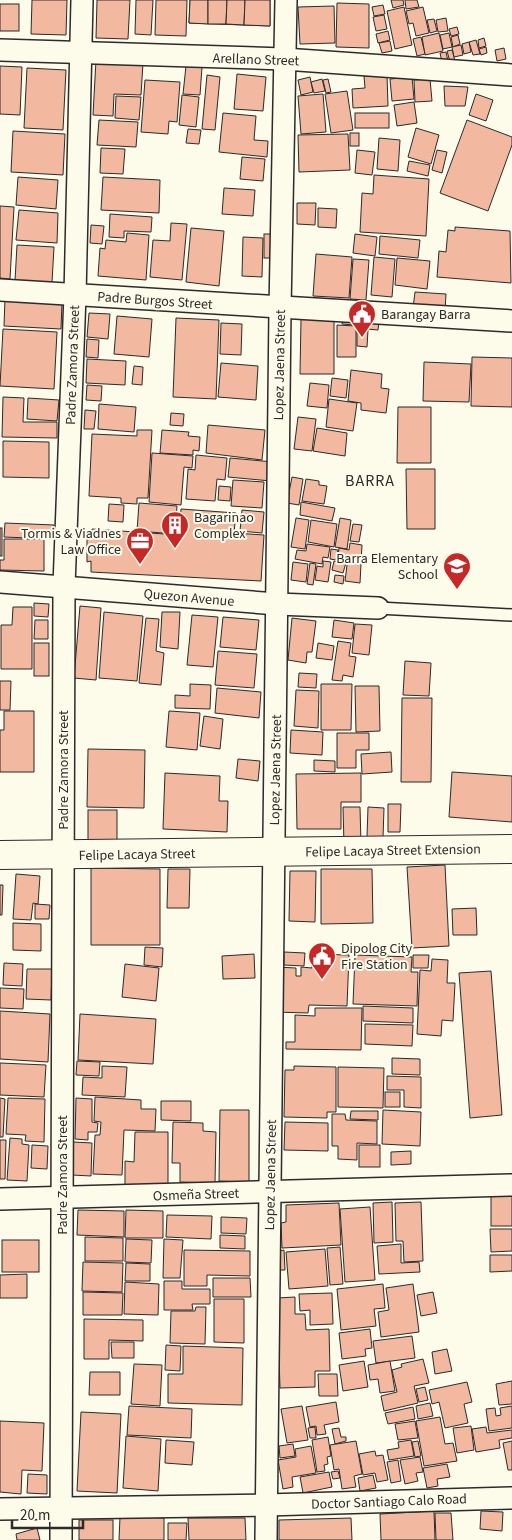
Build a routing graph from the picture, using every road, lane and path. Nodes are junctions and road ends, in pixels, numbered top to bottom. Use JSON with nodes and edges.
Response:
{"nodes":[{"id":1,"x":82,"y":0,"type":"edge"},
{"id":2,"x":286,"y":0,"type":"edge"},
{"id":3,"x":0,"y":50,"type":"edge"},
{"id":4,"x":80,"y":54,"type":"junction"},
{"id":5,"x":284,"y":59,"type":"junction"},
{"id":6,"x":512,"y":75,"type":"edge"},
{"id":7,"x":0,"y":290,"type":"edge"},
{"id":8,"x":75,"y":295,"type":"junction"},
{"id":9,"x":280,"y":309,"type":"junction"},
{"id":10,"x":512,"y":321,"type":"edge"},
{"id":11,"x":0,"y":582,"type":"edge"},
{"id":12,"x":64,"y":586,"type":"junction"},
{"id":13,"x":277,"y":604,"type":"junction"},
{"id":14,"x":378,"y":608,"type":"joint"},
{"id":15,"x":512,"y":615,"type":"edge"},
{"id":16,"x":512,"y":849,"type":"edge"},
{"id":17,"x":274,"y":852,"type":"junction"},
{"id":18,"x":0,"y":855,"type":"edge"},
{"id":19,"x":63,"y":855,"type":"junction"},
{"id":20,"x":512,"y":1185,"type":"edge"},
{"id":21,"x":269,"y":1192,"type":"junction"},
{"id":22,"x":62,"y":1198,"type":"junction"},
{"id":23,"x":0,"y":1200,"type":"edge"},
{"id":24,"x":512,"y":1498,"type":"edge"},
{"id":25,"x":266,"y":1505,"type":"junction"},
{"id":26,"x":61,"y":1508,"type":"junction"},
{"id":27,"x":0,"y":1509,"type":"edge"},
{"id":28,"x":61,"y":1540,"type":"edge"},
{"id":29,"x":266,"y":1540,"type":"edge"}],
"edges":[{"from":1,"to":4,"type":"street","name":"Padre Zamora Street"},
{"from":2,"to":5,"type":"street","name":"Lopez Jaena Street"},
{"from":3,"to":4,"type":"street","name":"Arellano Street"},
{"from":4,"to":5,"type":"street","name":"Arellano Street"},
{"from":4,"to":8,"type":"street","name":"Padre Zamora Street"},
{"from":5,"to":6,"type":"street","name":"Arellano Street"},
{"from":5,"to":9,"type":"street","name":"Lopez Jaena Street"},
{"from":7,"to":8,"type":"street","name":"Padre Burgos Street"},
{"from":8,"to":9,"type":"street","name":"Padre Burgos Street"},
{"from":8,"to":12,"type":"street","name":"Padre Zamora Street"},
{"from":9,"to":10,"type":"street"},
{"from":9,"to":13,"type":"street","name":"Lopez Jaena Street"},
{"from":11,"to":12,"type":"street","name":"Quezon Avenue"},
{"from":12,"to":13,"type":"street","name":"Quezon Avenue"},
{"from":12,"to":19,"type":"street","name":"Padre Zamora Street"},
{"from":13,"to":14,"type":"street","name":"Quezon Avenue"},
{"from":13,"to":17,"type":"street","name":"Lopez Jaena Street"},
{"from":14,"to":15,"type":"lane"},
{"from":16,"to":17,"type":"main road","name":"Felipe Lacaya Street Extension"},
{"from":17,"to":19,"type":"main road","name":"Felipe Lacaya Street"},
{"from":17,"to":21,"type":"street","name":"Lopez Jaena Street"},
{"from":18,"to":19,"type":"main road","name":"Felipe Lacaya Street"},
{"from":19,"to":22,"type":"street","name":"Padre Zamora Street"},
{"from":20,"to":21,"type":"street","name":"Osmeña Street"},
{"from":21,"to":22,"type":"street","name":"Osmeña Street"},
{"from":21,"to":25,"type":"street","name":"Lopez Jaena Street"},
{"from":22,"to":23,"type":"street","name":"Osmeña Street"},
{"from":22,"to":26,"type":"street","name":"Padre Zamora Street"},
{"from":24,"to":25,"type":"street","name":"Doctor Santiago Calo Road"},
{"from":25,"to":26,"type":"street","name":"Doctor Santiago Calo Road"},
{"from":25,"to":29,"type":"street","name":"Lopez Jaena Street"},
{"from":26,"to":27,"type":"street","name":"Doctor Santiago Calo Road"},
{"from":26,"to":28,"type":"street","name":"Padre Zamora Street"}]}
